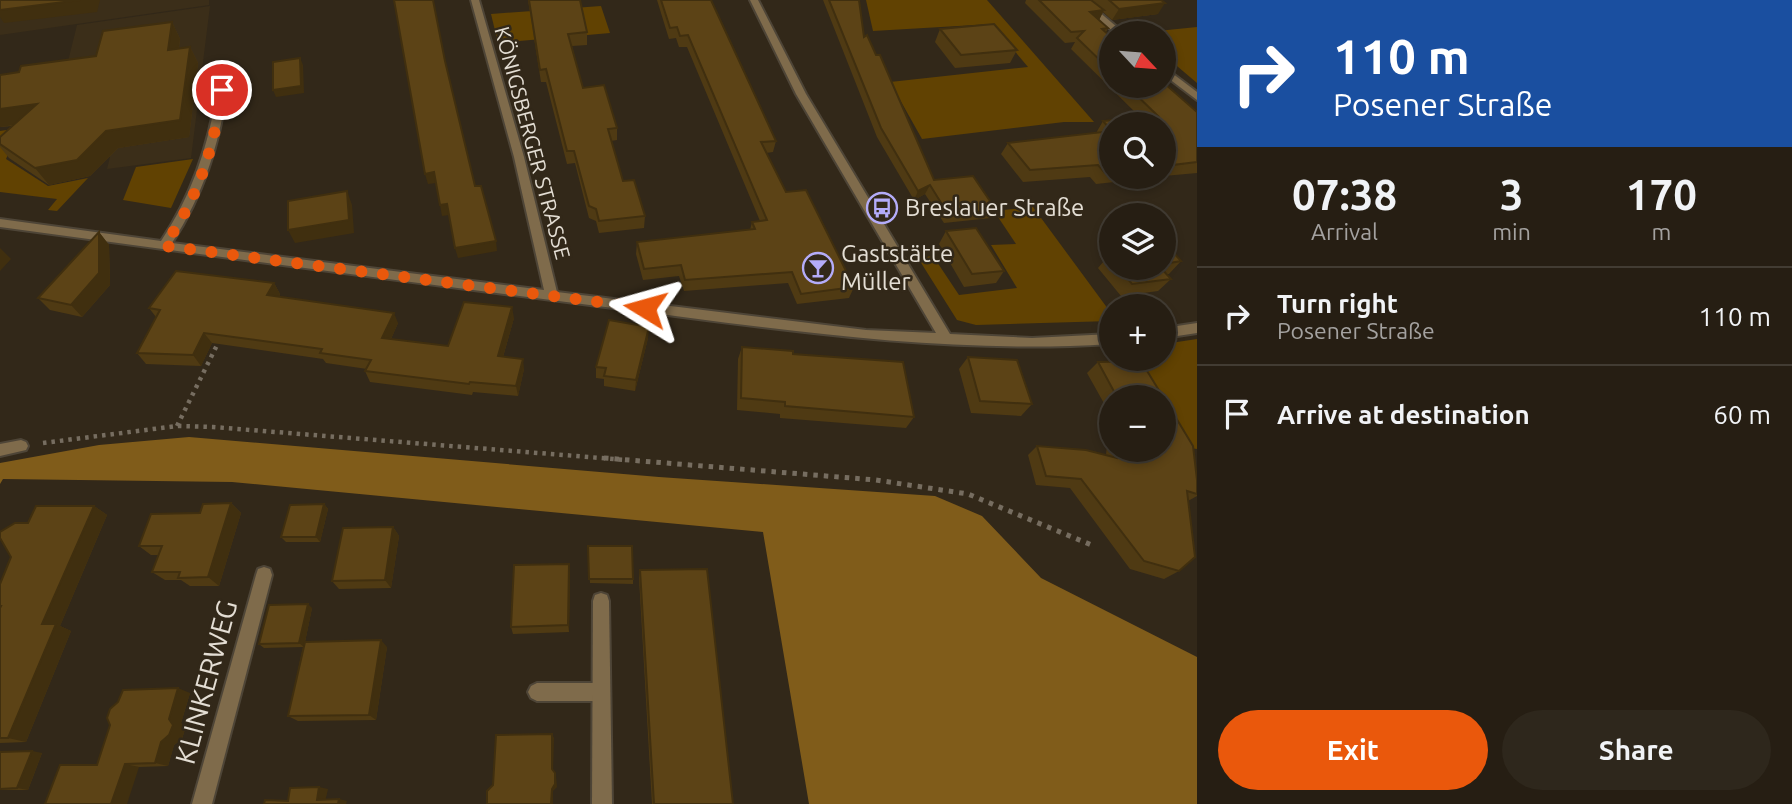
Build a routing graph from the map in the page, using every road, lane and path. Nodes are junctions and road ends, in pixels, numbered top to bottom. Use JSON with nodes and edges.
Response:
{"nodes":[{"id":1,"x":475,"y":0,"type":"edge"},
{"id":2,"x":754,"y":0,"type":"edge"},
{"id":3,"x":1080,"y":0,"type":"edge"},
{"id":4,"x":1105,"y":21,"type":"edge"},
{"id":5,"x":1176,"y":79,"type":"edge"},
{"id":6,"x":222,"y":90,"type":"dead end"},
{"id":7,"x":1197,"y":97,"type":"edge"},
{"id":8,"x":0,"y":223,"type":"edge"},
{"id":9,"x":164,"y":246,"type":"junction"},
{"id":10,"x":552,"y":296,"type":"junction"},
{"id":11,"x":1197,"y":328,"type":"edge"},
{"id":12,"x":225,"y":329,"type":"edge"},
{"id":13,"x":1176,"y":331,"type":"edge"},
{"id":14,"x":947,"y":340,"type":"junction"},
{"id":15,"x":1099,"y":340,"type":"edge"},
{"id":16,"x":177,"y":426,"type":"junction"},
{"id":17,"x":21,"y":446,"type":"joint"},
{"id":18,"x":0,"y":450,"type":"edge"},
{"id":19,"x":1094,"y":546,"type":"dead end"},
{"id":20,"x":264,"y":575,"type":"dead end"},
{"id":21,"x":601,"y":601,"type":"dead end"},
{"id":22,"x":537,"y":692,"type":"dead end"},
{"id":23,"x":601,"y":692,"type":"junction"},
{"id":24,"x":202,"y":804,"type":"edge"},
{"id":25,"x":602,"y":804,"type":"edge"}],
"edges":[{"from":1,"to":10,"type":"street","name":"KÖNIGSBERGER STRASSE"},
{"from":2,"to":14,"type":"street"},
{"from":3,"to":4,"type":"street"},
{"from":5,"to":7,"type":"street"},
{"from":6,"to":9,"type":"street"},
{"from":8,"to":9,"type":"street"},
{"from":9,"to":10,"type":"street"},
{"from":10,"to":14,"type":"street"},
{"from":11,"to":13,"type":"street"},
{"from":12,"to":16,"type":"path"},
{"from":14,"to":15,"type":"street"},
{"from":16,"to":17,"type":"path"},
{"from":16,"to":19,"type":"path"},
{"from":17,"to":18,"type":"street"},
{"from":20,"to":24,"type":"street","name":"KLINKERWEG"},
{"from":21,"to":23,"type":"street"},
{"from":22,"to":23,"type":"street"},
{"from":23,"to":25,"type":"street"}]}
